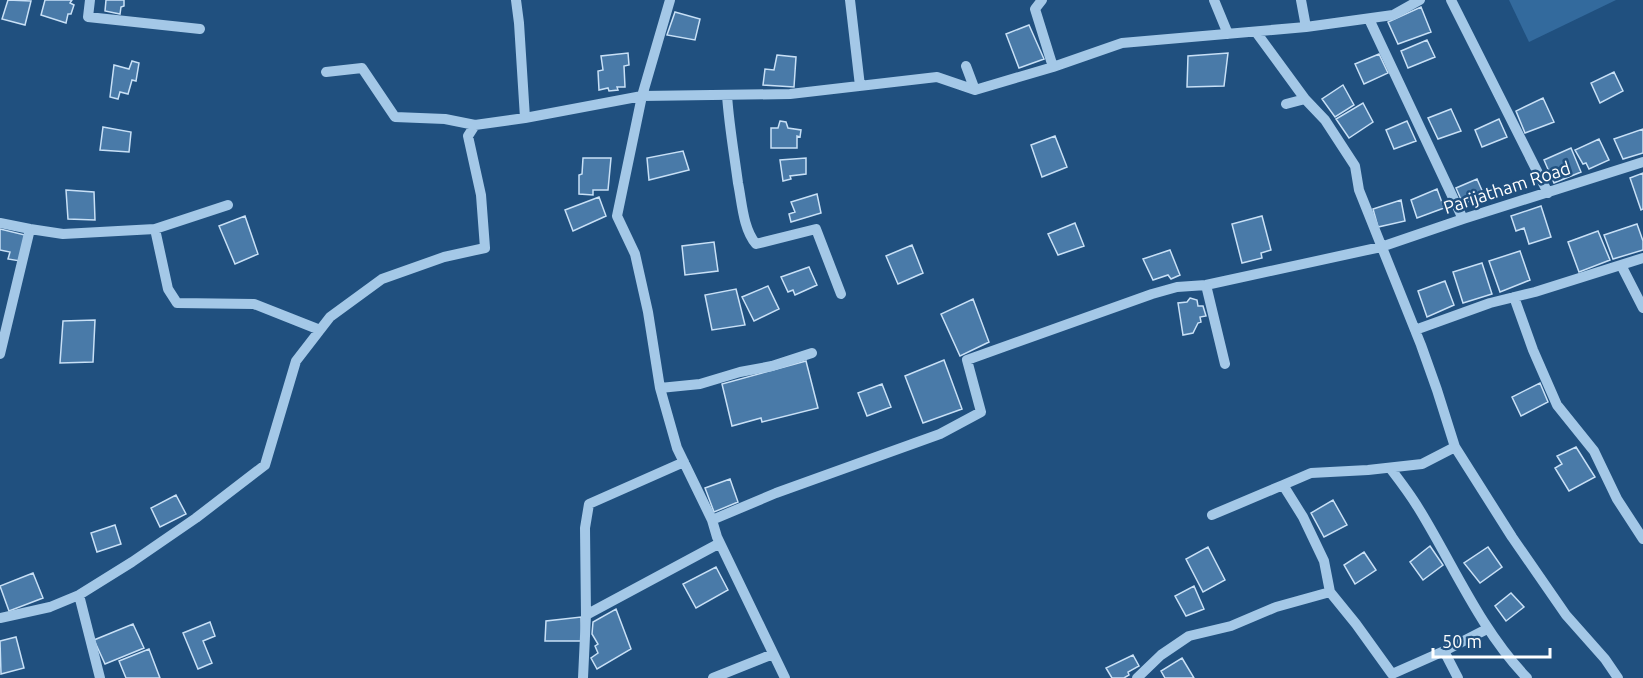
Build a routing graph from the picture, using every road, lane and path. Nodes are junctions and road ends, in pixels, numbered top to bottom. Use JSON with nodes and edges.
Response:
{"nodes":[{"id":1,"x":90,"y":0,"type":"edge"},
{"id":2,"x":516,"y":0,"type":"edge"},
{"id":3,"x":670,"y":0,"type":"edge"},
{"id":4,"x":850,"y":0,"type":"edge"},
{"id":5,"x":1042,"y":0,"type":"edge"},
{"id":6,"x":1214,"y":0,"type":"edge"},
{"id":7,"x":1301,"y":0,"type":"edge"},
{"id":8,"x":1420,"y":0,"type":"edge"},
{"id":9,"x":1451,"y":0,"type":"edge"},
{"id":10,"x":1369,"y":19,"type":"junction"},
{"id":11,"x":1306,"y":27,"type":"junction"},
{"id":12,"x":200,"y":29,"type":"dead end"},
{"id":13,"x":1256,"y":32,"type":"junction"},
{"id":14,"x":1228,"y":34,"type":"junction"},
{"id":15,"x":966,"y":66,"type":"dead end"},
{"id":16,"x":1053,"y":67,"type":"junction"},
{"id":17,"x":326,"y":72,"type":"dead end"},
{"id":18,"x":860,"y":86,"type":"junction"},
{"id":19,"x":975,"y":90,"type":"junction"},
{"id":20,"x":727,"y":95,"type":"junction"},
{"id":21,"x":642,"y":96,"type":"junction"},
{"id":22,"x":1305,"y":99,"type":"junction"},
{"id":23,"x":1286,"y":104,"type":"dead end"},
{"id":24,"x":525,"y":118,"type":"junction"},
{"id":25,"x":475,"y":125,"type":"junction"},
{"id":26,"x":1643,"y":162,"type":"edge"},
{"id":27,"x":1548,"y":193,"type":"junction"},
{"id":28,"x":228,"y":205,"type":"dead end"},
{"id":29,"x":1463,"y":219,"type":"junction"},
{"id":30,"x":0,"y":223,"type":"edge"},
{"id":31,"x":30,"y":229,"type":"junction"},
{"id":32,"x":155,"y":229,"type":"junction"},
{"id":33,"x":1381,"y":247,"type":"junction"},
{"id":34,"x":1643,"y":258,"type":"edge"},
{"id":35,"x":1621,"y":265,"type":"junction"},
{"id":36,"x":1206,"y":285,"type":"junction"},
{"id":37,"x":841,"y":294,"type":"dead end"},
{"id":38,"x":1514,"y":297,"type":"junction"},
{"id":39,"x":1643,"y":308,"type":"edge"},
{"id":40,"x":320,"y":330,"type":"junction"},
{"id":41,"x":1415,"y":330,"type":"junction"},
{"id":42,"x":812,"y":353,"type":"dead end"},
{"id":43,"x":0,"y":354,"type":"edge"},
{"id":44,"x":1225,"y":364,"type":"dead end"},
{"id":45,"x":660,"y":388,"type":"junction"},
{"id":46,"x":1455,"y":447,"type":"junction"},
{"id":47,"x":684,"y":462,"type":"junction"},
{"id":48,"x":1390,"y":468,"type":"junction"},
{"id":49,"x":1283,"y":485,"type":"junction"},
{"id":50,"x":1212,"y":515,"type":"dead end"},
{"id":51,"x":712,"y":520,"type":"junction"},
{"id":52,"x":1643,"y":539,"type":"edge"},
{"id":53,"x":720,"y":543,"type":"junction"},
{"id":54,"x":1330,"y":592,"type":"junction"},
{"id":55,"x":79,"y":595,"type":"junction"},
{"id":56,"x":586,"y":615,"type":"junction"},
{"id":57,"x":0,"y":618,"type":"edge"},
{"id":58,"x":1487,"y":629,"type":"junction"},
{"id":59,"x":1444,"y":651,"type":"junction"},
{"id":60,"x":773,"y":654,"type":"junction"},
{"id":61,"x":1388,"y":676,"type":"edge"},
{"id":62,"x":100,"y":678,"type":"edge"},
{"id":63,"x":583,"y":678,"type":"edge"},
{"id":64,"x":713,"y":678,"type":"edge"},
{"id":65,"x":785,"y":678,"type":"edge"},
{"id":66,"x":1137,"y":678,"type":"edge"},
{"id":67,"x":1458,"y":678,"type":"edge"},
{"id":68,"x":1527,"y":678,"type":"edge"},
{"id":69,"x":1618,"y":678,"type":"edge"}],
"edges":[{"from":1,"to":12,"type":"street"},
{"from":2,"to":24,"type":"street"},
{"from":3,"to":21,"type":"street"},
{"from":4,"to":18,"type":"street"},
{"from":5,"to":16,"type":"street"},
{"from":6,"to":14,"type":"street"},
{"from":7,"to":11,"type":"street"},
{"from":8,"to":10,"type":"street"},
{"from":9,"to":27,"type":"street"},
{"from":10,"to":11,"type":"street"},
{"from":10,"to":29,"type":"street"},
{"from":11,"to":13,"type":"street"},
{"from":13,"to":14,"type":"street"},
{"from":13,"to":22,"type":"street"},
{"from":14,"to":16,"type":"street"},
{"from":15,"to":19,"type":"street"},
{"from":16,"to":19,"type":"street"},
{"from":17,"to":25,"type":"street"},
{"from":18,"to":19,"type":"street"},
{"from":18,"to":20,"type":"street"},
{"from":20,"to":21,"type":"street"},
{"from":20,"to":37,"type":"street"},
{"from":21,"to":24,"type":"street"},
{"from":21,"to":45,"type":"street"},
{"from":22,"to":23,"type":"street"},
{"from":22,"to":33,"type":"street"},
{"from":24,"to":25,"type":"street"},
{"from":25,"to":40,"type":"street"},
{"from":26,"to":27,"type":"street","name":"Parijatham Road"},
{"from":27,"to":29,"type":"street","name":"Parijatham Road"},
{"from":28,"to":32,"type":"street"},
{"from":29,"to":33,"type":"street","name":"Parijatham Road"},
{"from":30,"to":31,"type":"street"},
{"from":31,"to":32,"type":"street"},
{"from":31,"to":43,"type":"street"},
{"from":32,"to":40,"type":"street"},
{"from":33,"to":36,"type":"street","name":"Parijatham Road"},
{"from":33,"to":41,"type":"street"},
{"from":34,"to":35,"type":"street"},
{"from":35,"to":38,"type":"street"},
{"from":35,"to":39,"type":"street"},
{"from":36,"to":44,"type":"street"},
{"from":36,"to":51,"type":"street","name":"Parijatham Road"},
{"from":38,"to":41,"type":"street"},
{"from":38,"to":52,"type":"street"},
{"from":40,"to":55,"type":"street"},
{"from":41,"to":46,"type":"street"},
{"from":42,"to":45,"type":"street"},
{"from":45,"to":47,"type":"street"},
{"from":46,"to":48,"type":"street"},
{"from":46,"to":69,"type":"street"},
{"from":47,"to":51,"type":"street"},
{"from":47,"to":56,"type":"street"},
{"from":48,"to":49,"type":"street"},
{"from":48,"to":58,"type":"street"},
{"from":49,"to":50,"type":"street"},
{"from":49,"to":54,"type":"street"},
{"from":51,"to":53,"type":"street"},
{"from":53,"to":56,"type":"street"},
{"from":53,"to":60,"type":"street"},
{"from":54,"to":61,"type":"street"},
{"from":54,"to":66,"type":"street"},
{"from":55,"to":57,"type":"street"},
{"from":55,"to":62,"type":"street"},
{"from":56,"to":63,"type":"street"},
{"from":58,"to":59,"type":"street"},
{"from":58,"to":68,"type":"street"},
{"from":59,"to":61,"type":"street"},
{"from":59,"to":67,"type":"street"},
{"from":60,"to":64,"type":"street"},
{"from":60,"to":65,"type":"street"}]}
